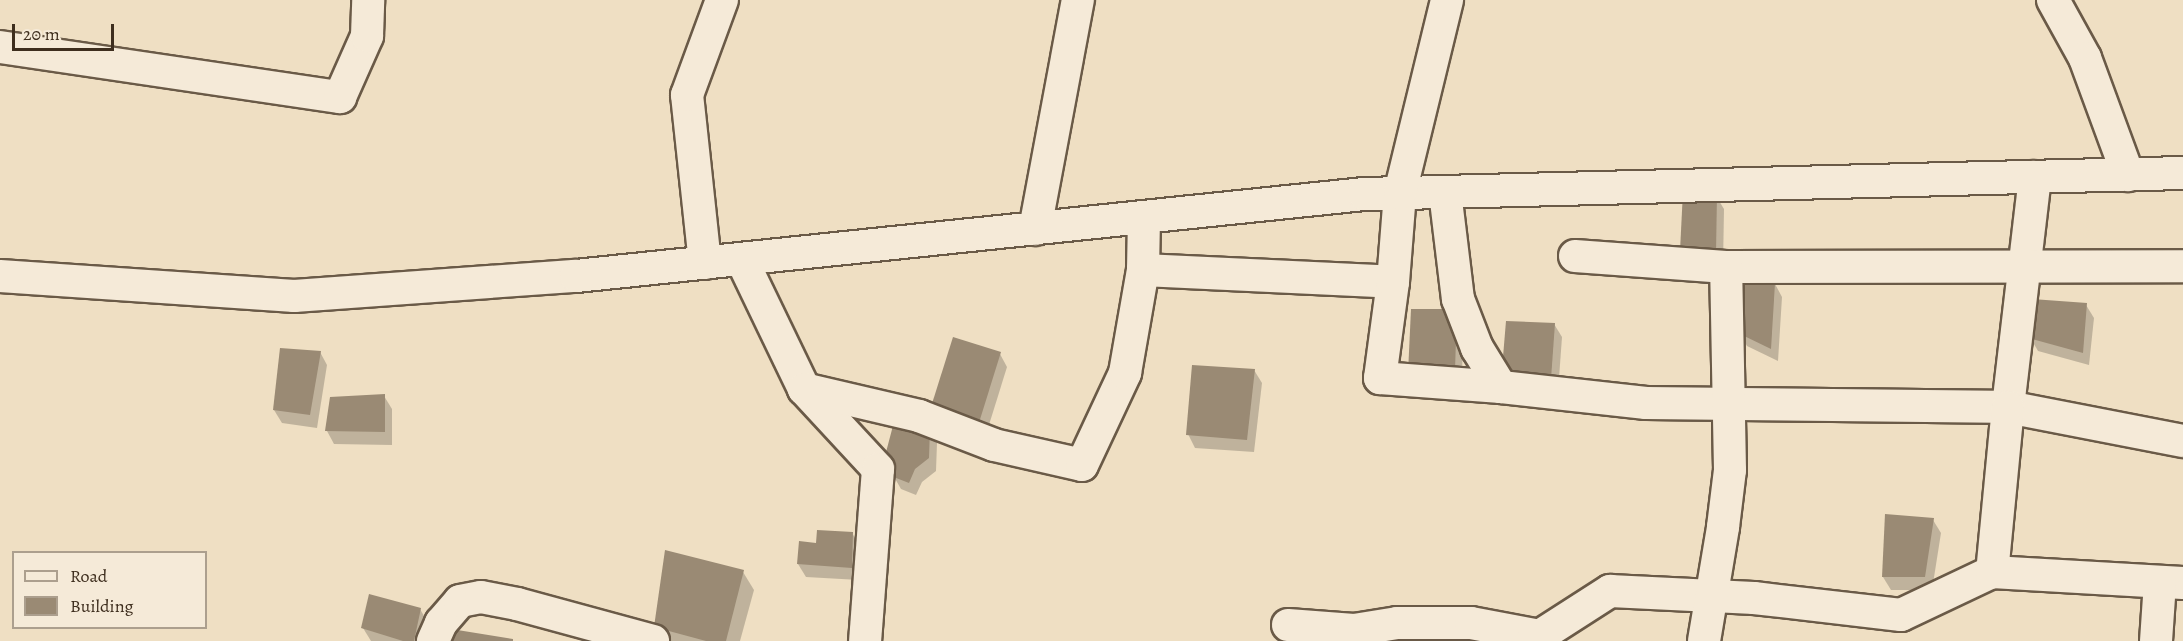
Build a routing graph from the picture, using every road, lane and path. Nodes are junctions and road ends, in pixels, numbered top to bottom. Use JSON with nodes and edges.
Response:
{"nodes":[{"id":1,"x":368,"y":0,"type":"edge"},
{"id":2,"x":722,"y":0,"type":"edge"},
{"id":3,"x":1078,"y":0,"type":"edge"},
{"id":4,"x":1446,"y":0,"type":"edge"},
{"id":5,"x":2053,"y":0,"type":"edge"},
{"id":6,"x":0,"y":47,"type":"edge"},
{"id":7,"x":2183,"y":173,"type":"edge"},
{"id":8,"x":2128,"y":175,"type":"junction"},
{"id":9,"x":2035,"y":177,"type":"junction"},
{"id":10,"x":1445,"y":192,"type":"junction"},
{"id":11,"x":1400,"y":193,"type":"junction"},
{"id":12,"x":1144,"y":217,"type":"junction"},
{"id":13,"x":1035,"y":229,"type":"junction"},
{"id":14,"x":1575,"y":256,"type":"dead end"},
{"id":15,"x":742,"y":260,"type":"junction"},
{"id":16,"x":705,"y":263,"type":"junction"},
{"id":17,"x":2024,"y":266,"type":"junction"},
{"id":18,"x":2183,"y":266,"type":"edge"},
{"id":19,"x":1726,"y":267,"type":"junction"},
{"id":20,"x":1143,"y":270,"type":"junction"},
{"id":21,"x":0,"y":276,"type":"edge"},
{"id":22,"x":1393,"y":282,"type":"junction"},
{"id":23,"x":1501,"y":387,"type":"junction"},
{"id":24,"x":804,"y":389,"type":"junction"},
{"id":25,"x":1729,"y":404,"type":"junction"},
{"id":26,"x":2008,"y":407,"type":"junction"},
{"id":27,"x":2183,"y":441,"type":"edge"},
{"id":28,"x":1992,"y":572,"type":"junction"},
{"id":29,"x":2171,"y":582,"type":"edge"},
{"id":30,"x":1712,"y":596,"type":"junction"},
{"id":31,"x":1288,"y":625,"type":"dead end"},
{"id":32,"x":1536,"y":638,"type":"edge"},
{"id":33,"x":433,"y":641,"type":"edge"},
{"id":34,"x":653,"y":641,"type":"edge"},
{"id":35,"x":865,"y":641,"type":"edge"},
{"id":36,"x":1704,"y":641,"type":"edge"},
{"id":37,"x":2156,"y":641,"type":"edge"}],
"edges":[{"from":1,"to":6,"type":"street"},
{"from":2,"to":16,"type":"street"},
{"from":3,"to":13,"type":"street"},
{"from":4,"to":11,"type":"street"},
{"from":5,"to":8,"type":"street"},
{"from":7,"to":8,"type":"street"},
{"from":8,"to":9,"type":"street"},
{"from":9,"to":10,"type":"street"},
{"from":9,"to":17,"type":"street"},
{"from":10,"to":11,"type":"street"},
{"from":10,"to":23,"type":"street"},
{"from":11,"to":12,"type":"street"},
{"from":11,"to":22,"type":"street"},
{"from":12,"to":13,"type":"street"},
{"from":12,"to":20,"type":"street"},
{"from":13,"to":15,"type":"street"},
{"from":14,"to":19,"type":"street"},
{"from":15,"to":16,"type":"street"},
{"from":15,"to":24,"type":"street"},
{"from":16,"to":21,"type":"street"},
{"from":17,"to":18,"type":"street"},
{"from":17,"to":19,"type":"street"},
{"from":17,"to":26,"type":"street"},
{"from":19,"to":25,"type":"street"},
{"from":20,"to":22,"type":"street"},
{"from":20,"to":24,"type":"street"},
{"from":22,"to":23,"type":"street"},
{"from":23,"to":25,"type":"street"},
{"from":24,"to":35,"type":"street"},
{"from":25,"to":26,"type":"street"},
{"from":25,"to":30,"type":"street"},
{"from":26,"to":27,"type":"street"},
{"from":26,"to":28,"type":"street"},
{"from":28,"to":29,"type":"street"},
{"from":28,"to":30,"type":"street"},
{"from":29,"to":37,"type":"street"},
{"from":30,"to":32,"type":"street"},
{"from":30,"to":36,"type":"street"},
{"from":31,"to":32,"type":"street"},
{"from":33,"to":34,"type":"street"}]}
